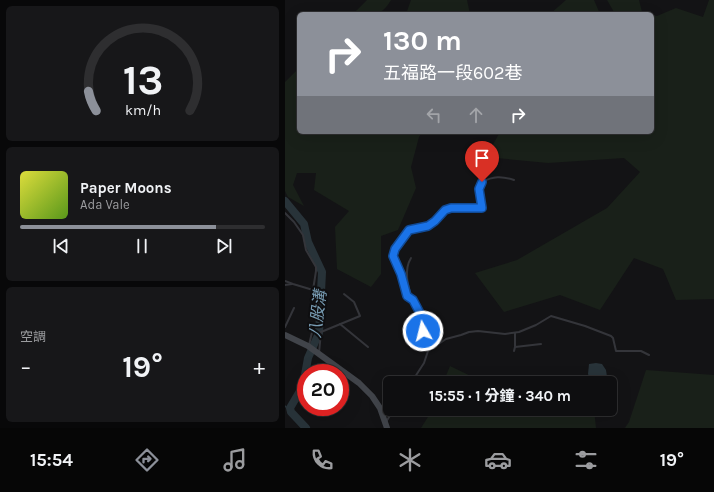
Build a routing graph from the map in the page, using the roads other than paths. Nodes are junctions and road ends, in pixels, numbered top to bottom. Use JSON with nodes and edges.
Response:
{"nodes":[{"id":1,"x":514,"y":180,"type":"dead end"},
{"id":2,"x":285,"y":213,"type":"edge"},
{"id":3,"x":411,"y":258,"type":"dead end"},
{"id":4,"x":285,"y":281,"type":"edge"},
{"id":5,"x":293,"y":284,"type":"junction"},
{"id":6,"x":285,"y":285,"type":"edge"},
{"id":7,"x":344,"y":294,"type":"dead end"},
{"id":8,"x":413,"y":300,"type":"junction"},
{"id":9,"x":294,"y":308,"type":"dead end"},
{"id":10,"x":340,"y":324,"type":"junction"},
{"id":11,"x":285,"y":327,"type":"edge"},
{"id":12,"x":313,"y":328,"type":"dead end"},
{"id":13,"x":515,"y":333,"type":"junction"},
{"id":14,"x":285,"y":335,"type":"edge"},
{"id":15,"x":541,"y":344,"type":"dead end"},
{"id":16,"x":308,"y":346,"type":"junction"},
{"id":17,"x":515,"y":346,"type":"junction"},
{"id":18,"x":368,"y":347,"type":"dead end"},
{"id":19,"x":428,"y":351,"type":"junction"},
{"id":20,"x":514,"y":351,"type":"dead end"},
{"id":21,"x":319,"y":354,"type":"junction"},
{"id":22,"x":649,"y":355,"type":"dead end"},
{"id":23,"x":416,"y":376,"type":"edge"},
{"id":24,"x":390,"y":416,"type":"edge"},
{"id":25,"x":386,"y":425,"type":"edge"}],
"edges":[{"from":1,"to":8,"type":"lane"},
{"from":2,"to":5,"type":"lane"},
{"from":3,"to":8,"type":"lane"},
{"from":4,"to":5,"type":"lane"},
{"from":5,"to":6,"type":"lane"},
{"from":7,"to":10,"type":"lane"},
{"from":8,"to":19,"type":"lane"},
{"from":9,"to":11,"type":"lane"},
{"from":10,"to":18,"type":"lane"},
{"from":10,"to":21,"type":"lane"},
{"from":12,"to":16,"type":"lane"},
{"from":13,"to":17,"type":"lane"},
{"from":13,"to":19,"type":"lane"},
{"from":13,"to":22,"type":"lane"},
{"from":14,"to":16,"type":"main road"},
{"from":15,"to":17,"type":"lane"},
{"from":16,"to":21,"type":"main road"},
{"from":17,"to":20,"type":"lane"},
{"from":19,"to":23,"type":"lane"},
{"from":21,"to":25,"type":"main road"},
{"from":24,"to":25,"type":"lane"}]}
